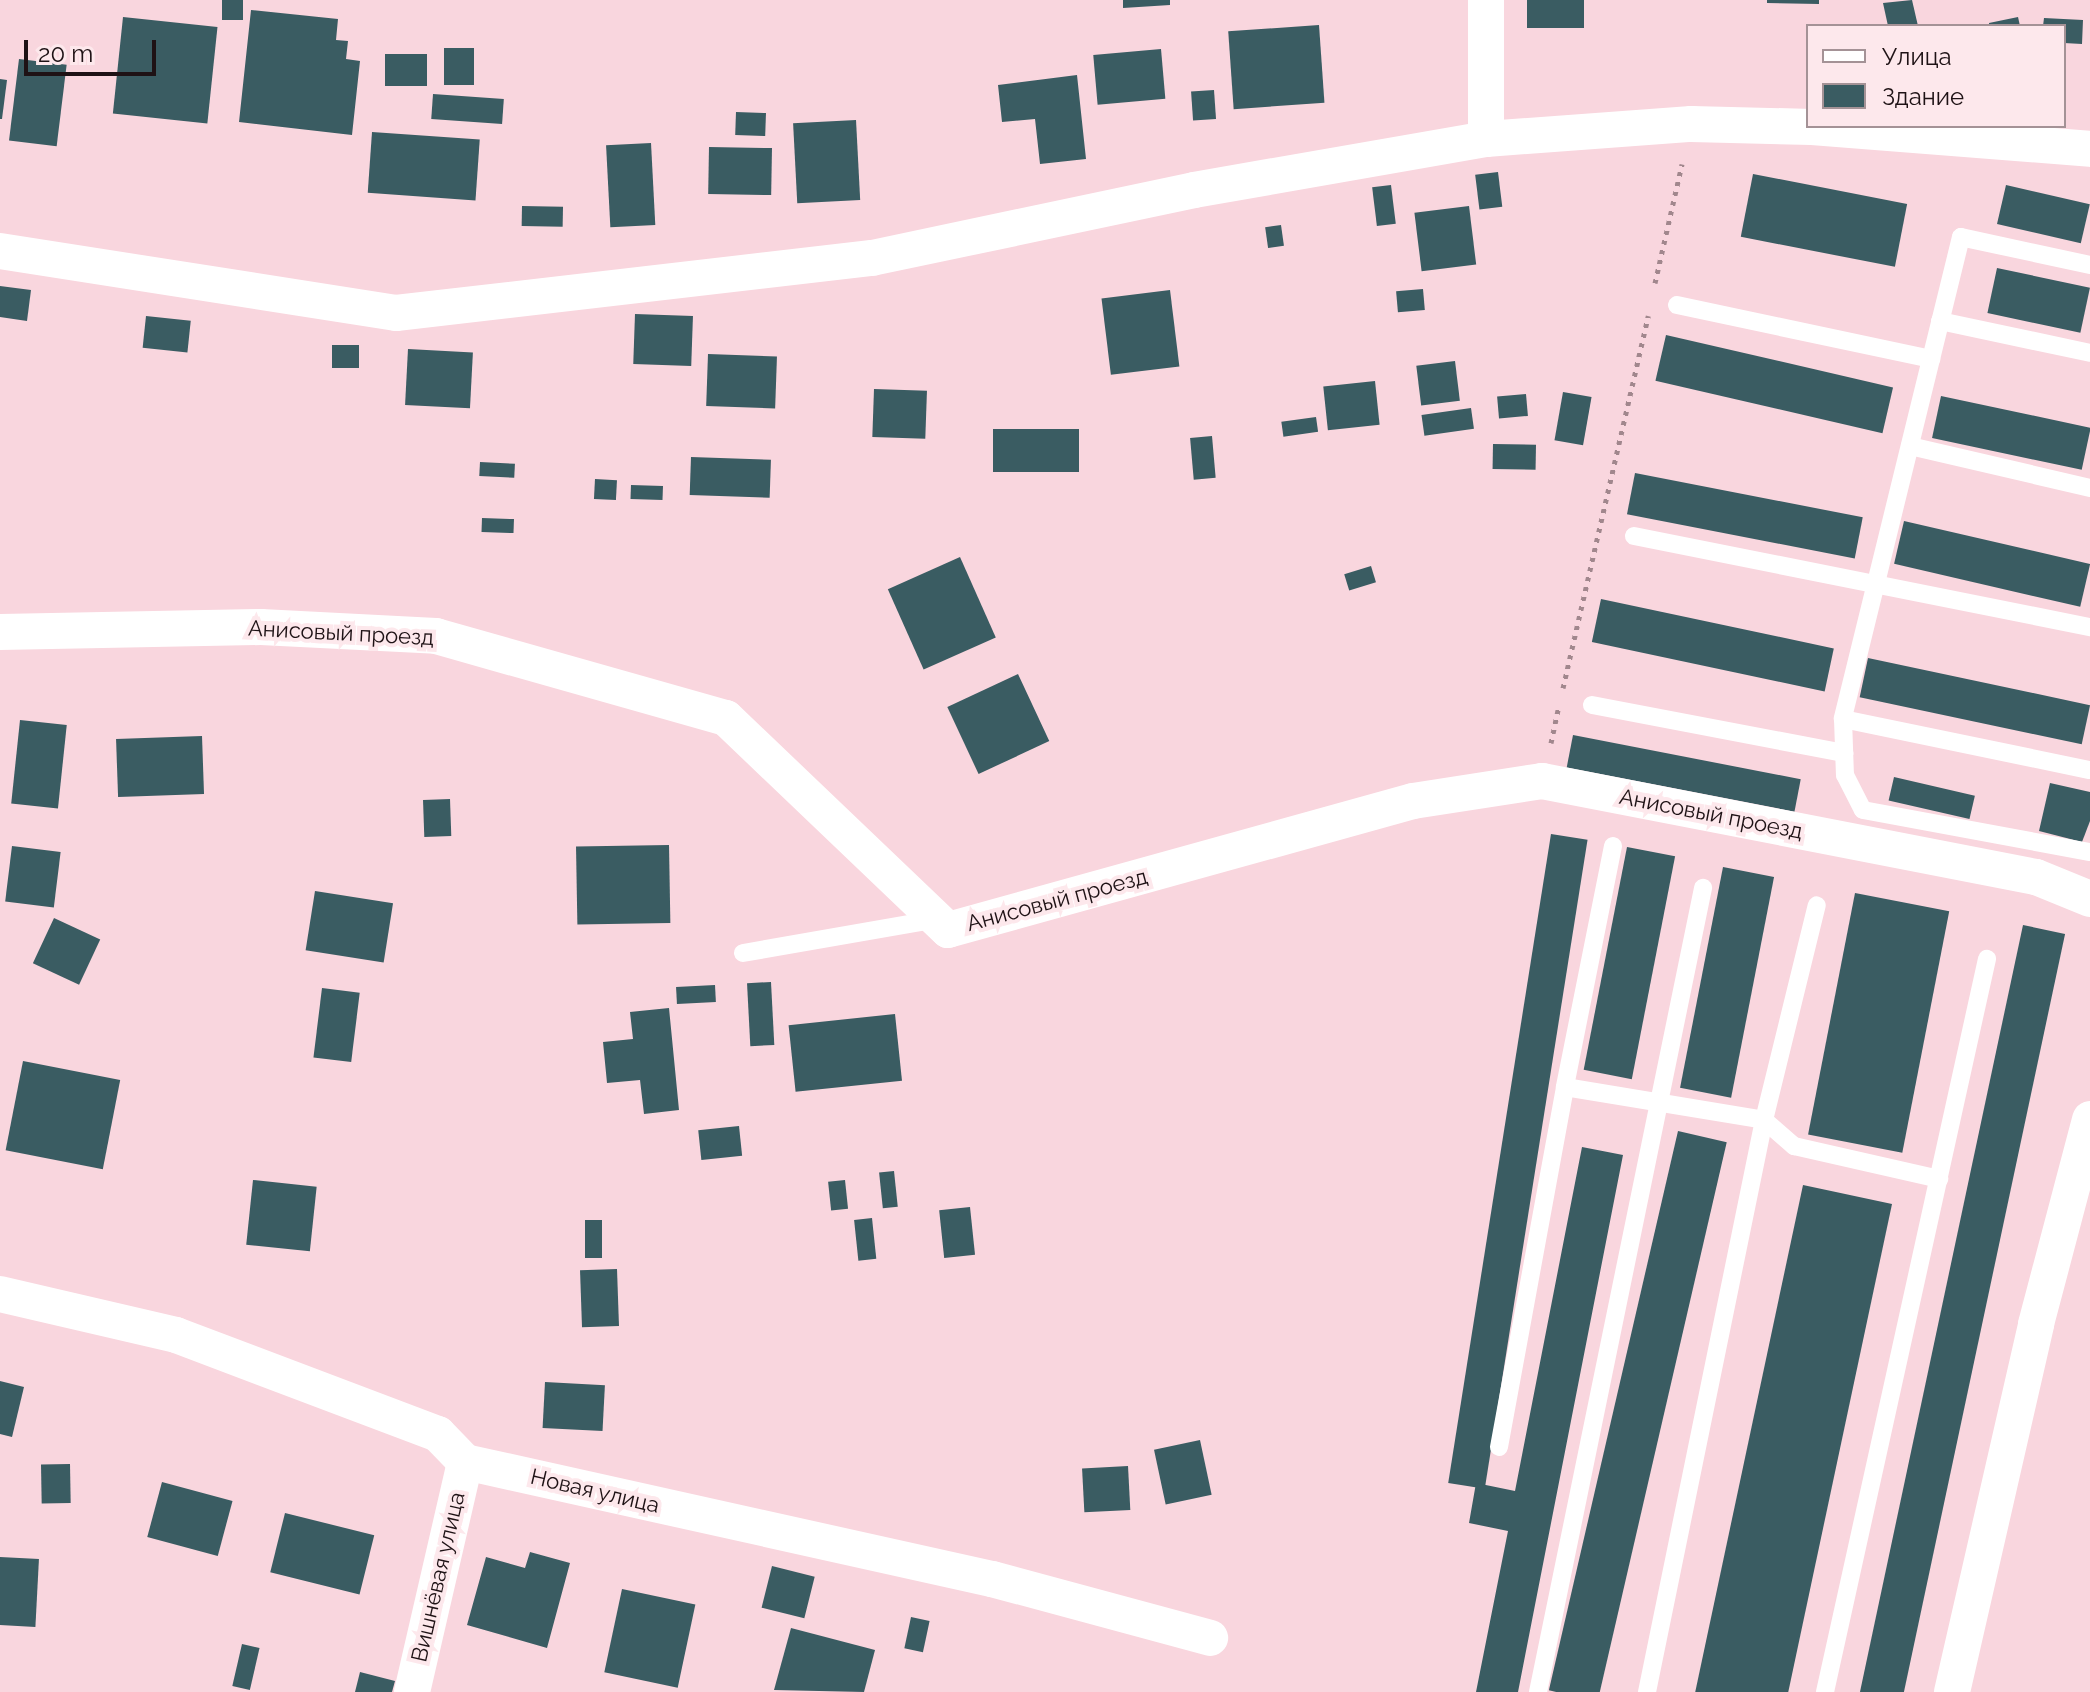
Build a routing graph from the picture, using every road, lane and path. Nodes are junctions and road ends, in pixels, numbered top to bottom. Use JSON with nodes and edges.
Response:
{"nodes":[{"id":1,"x":1486,"y":0,"type":"edge"},
{"id":2,"x":1691,"y":124,"type":"junction"},
{"id":3,"x":1806,"y":127,"type":"edge"},
{"id":4,"x":1825,"y":128,"type":"edge"},
{"id":5,"x":1486,"y":139,"type":"junction"},
{"id":6,"x":2090,"y":149,"type":"edge"},
{"id":7,"x":0,"y":251,"type":"edge"},
{"id":8,"x":2090,"y":265,"type":"edge"},
{"id":9,"x":1653,"y":292,"type":"dead end"},
{"id":10,"x":1677,"y":305,"type":"dead end"},
{"id":11,"x":1650,"y":307,"type":"dead end"},
{"id":12,"x":1940,"y":321,"type":"junction"},
{"id":13,"x":2090,"y":353,"type":"edge"},
{"id":14,"x":1931,"y":359,"type":"junction"},
{"id":15,"x":1910,"y":446,"type":"junction"},
{"id":16,"x":2090,"y":488,"type":"edge"},
{"id":17,"x":1634,"y":536,"type":"dead end"},
{"id":18,"x":1876,"y":582,"type":"junction"},
{"id":19,"x":2090,"y":627,"type":"edge"},
{"id":20,"x":0,"y":632,"type":"edge"},
{"id":21,"x":1592,"y":705,"type":"dead end"},
{"id":22,"x":1843,"y":719,"type":"junction"},
{"id":23,"x":1844,"y":753,"type":"junction"},
{"id":24,"x":2090,"y":770,"type":"edge"},
{"id":25,"x":1542,"y":781,"type":"junction"},
{"id":26,"x":1613,"y":846,"type":"dead end"},
{"id":27,"x":2090,"y":852,"type":"edge"},
{"id":28,"x":1703,"y":888,"type":"dead end"},
{"id":29,"x":2090,"y":899,"type":"edge"},
{"id":30,"x":1817,"y":905,"type":"dead end"},
{"id":31,"x":937,"y":919,"type":"junction"},
{"id":32,"x":743,"y":953,"type":"dead end"},
{"id":33,"x":1987,"y":959,"type":"dead end"},
{"id":34,"x":1565,"y":1087,"type":"junction"},
{"id":35,"x":1659,"y":1103,"type":"junction"},
{"id":36,"x":2090,"y":1119,"type":"edge"},
{"id":37,"x":1764,"y":1120,"type":"junction"},
{"id":38,"x":1939,"y":1179,"type":"junction"},
{"id":39,"x":0,"y":1294,"type":"edge"},
{"id":40,"x":1499,"y":1447,"type":"dead end"},
{"id":41,"x":465,"y":1462,"type":"junction"},
{"id":42,"x":1210,"y":1638,"type":"dead end"},
{"id":43,"x":412,"y":1692,"type":"edge"},
{"id":44,"x":1538,"y":1692,"type":"edge"},
{"id":45,"x":1647,"y":1692,"type":"edge"},
{"id":46,"x":1825,"y":1692,"type":"edge"},
{"id":47,"x":1952,"y":1692,"type":"edge"}],
"edges":[{"from":1,"to":5,"type":"street"},
{"from":2,"to":3,"type":"street"},
{"from":2,"to":5,"type":"street"},
{"from":2,"to":9,"type":"path"},
{"from":4,"to":6,"type":"street"},
{"from":5,"to":7,"type":"street"},
{"from":8,"to":12,"type":"lane"},
{"from":10,"to":14,"type":"lane"},
{"from":11,"to":25,"type":"path"},
{"from":12,"to":13,"type":"lane"},
{"from":12,"to":14,"type":"lane"},
{"from":14,"to":15,"type":"lane"},
{"from":15,"to":16,"type":"lane"},
{"from":15,"to":18,"type":"lane"},
{"from":17,"to":18,"type":"lane"},
{"from":18,"to":19,"type":"lane"},
{"from":18,"to":22,"type":"lane"},
{"from":20,"to":31,"type":"street","name":"Анисовый проезд"},
{"from":21,"to":23,"type":"lane"},
{"from":22,"to":23,"type":"lane"},
{"from":22,"to":24,"type":"lane"},
{"from":23,"to":27,"type":"lane"},
{"from":25,"to":29,"type":"street","name":"Анисовый проезд"},
{"from":25,"to":31,"type":"street","name":"Анисовый проезд"},
{"from":26,"to":34,"type":"lane"},
{"from":28,"to":35,"type":"lane"},
{"from":30,"to":37,"type":"lane"},
{"from":31,"to":32,"type":"lane"},
{"from":33,"to":38,"type":"lane"},
{"from":34,"to":35,"type":"lane"},
{"from":34,"to":40,"type":"lane"},
{"from":35,"to":37,"type":"lane"},
{"from":35,"to":44,"type":"lane"},
{"from":36,"to":47,"type":"street"},
{"from":37,"to":38,"type":"lane"},
{"from":37,"to":45,"type":"lane"},
{"from":38,"to":46,"type":"lane"},
{"from":39,"to":41,"type":"street"},
{"from":41,"to":42,"type":"street","name":"Новая улица"},
{"from":41,"to":43,"type":"street","name":"Вишнёвая улица"}]}
